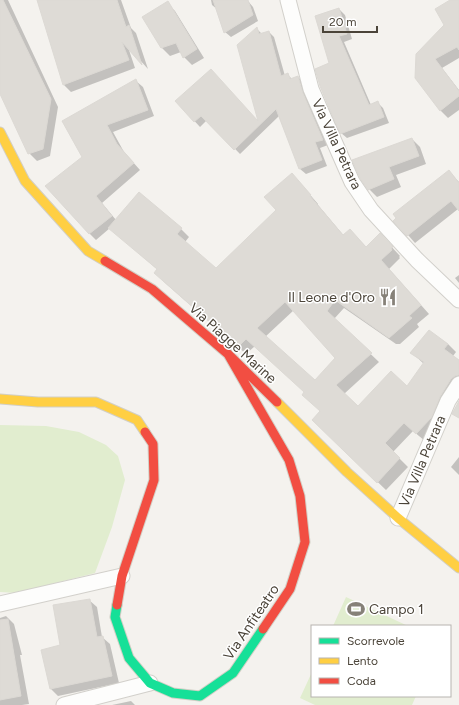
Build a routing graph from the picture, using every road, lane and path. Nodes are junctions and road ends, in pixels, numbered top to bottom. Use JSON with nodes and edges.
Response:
{"nodes":[{"id":1,"x":288,"y":0,"type":"edge"},
{"id":2,"x":0,"y":132,"type":"edge"},
{"id":3,"x":459,"y":300,"type":"edge"},
{"id":4,"x":228,"y":354,"type":"junction"},
{"id":5,"x":459,"y":384,"type":"edge"},
{"id":6,"x":0,"y":399,"type":"edge"},
{"id":7,"x":398,"y":518,"type":"junction"},
{"id":8,"x":459,"y":568,"type":"edge"},
{"id":9,"x":122,"y":576,"type":"junction"},
{"id":10,"x":0,"y":604,"type":"edge"},
{"id":11,"x":150,"y":683,"type":"junction"},
{"id":12,"x":199,"y":701,"type":"edge"},
{"id":13,"x":64,"y":705,"type":"edge"}],
"edges":[{"from":1,"to":3,"type":"street","name":"Via Villa Petrara"},
{"from":2,"to":4,"type":"street","name":"Via Piagge Marine"},
{"from":4,"to":7,"type":"street","name":"Via Piagge Marine"},
{"from":4,"to":12,"type":"street","name":"Via Anfiteatro"},
{"from":5,"to":7,"type":"street","name":"Via Villa Petrara"},
{"from":6,"to":9,"type":"street","name":"Via Anfiteatro"},
{"from":7,"to":8,"type":"street","name":"Via Piagge Marine"},
{"from":9,"to":10,"type":"street"},
{"from":9,"to":11,"type":"street","name":"Via Anfiteatro"},
{"from":11,"to":12,"type":"street","name":"Via Anfiteatro"},
{"from":11,"to":13,"type":"street"}]}
